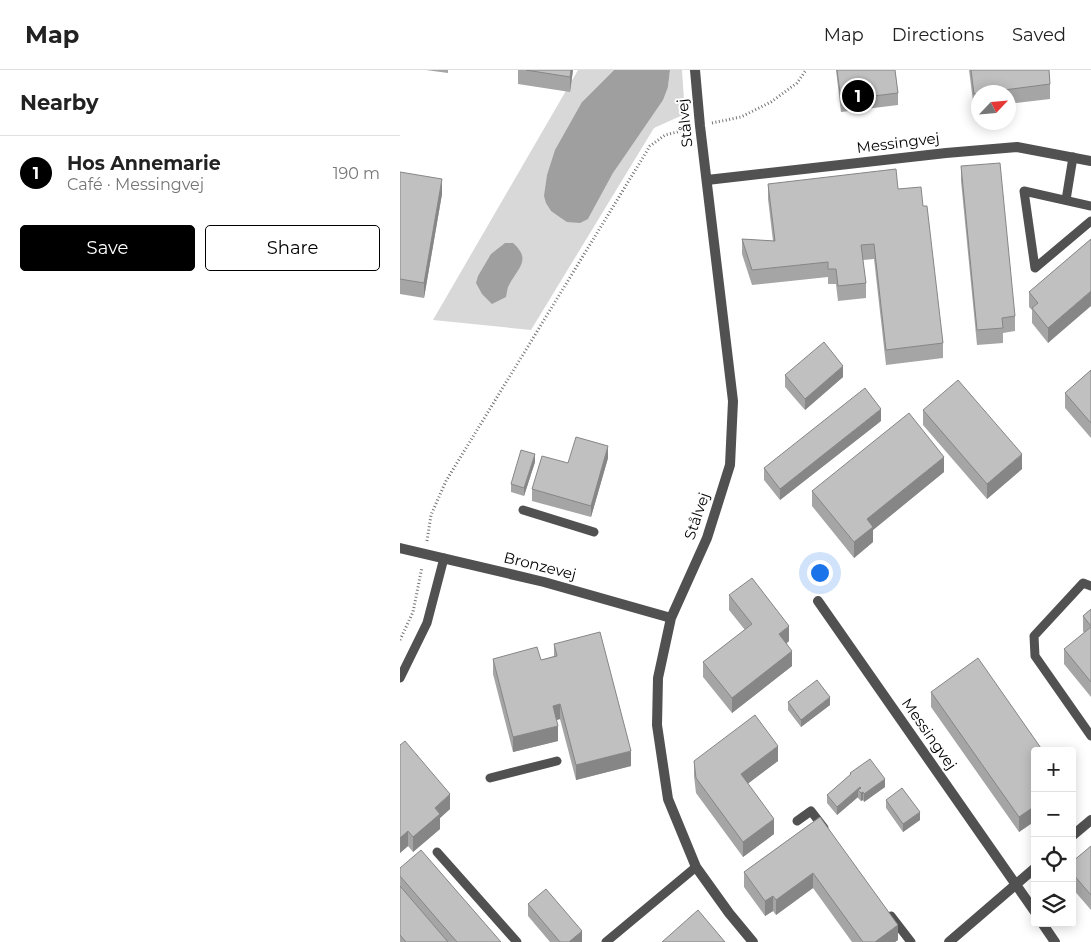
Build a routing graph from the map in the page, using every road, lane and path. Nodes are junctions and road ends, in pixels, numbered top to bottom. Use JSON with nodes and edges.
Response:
{"nodes":[{"id":1,"x":695,"y":70,"type":"edge"},
{"id":2,"x":806,"y":70,"type":"edge"},
{"id":3,"x":700,"y":126,"type":"junction"},
{"id":4,"x":1073,"y":157,"type":"junction"},
{"id":5,"x":1091,"y":161,"type":"edge"},
{"id":6,"x":707,"y":180,"type":"junction"},
{"id":7,"x":1066,"y":200,"type":"junction"},
{"id":8,"x":1091,"y":206,"type":"edge"},
{"id":9,"x":1091,"y":221,"type":"edge"},
{"id":10,"x":523,"y":510,"type":"dead end"},
{"id":11,"x":594,"y":532,"type":"dead end"},
{"id":12,"x":400,"y":548,"type":"edge"},
{"id":13,"x":425,"y":554,"type":"junction"},
{"id":14,"x":444,"y":558,"type":"junction"},
{"id":15,"x":1091,"y":586,"type":"edge"},
{"id":16,"x":818,"y":601,"type":"dead end"},
{"id":17,"x":671,"y":618,"type":"junction"},
{"id":18,"x":400,"y":640,"type":"edge"},
{"id":19,"x":400,"y":678,"type":"edge"},
{"id":20,"x":1091,"y":736,"type":"edge"},
{"id":21,"x":557,"y":761,"type":"dead end"},
{"id":22,"x":490,"y":778,"type":"dead end"},
{"id":23,"x":1091,"y":820,"type":"edge"},
{"id":24,"x":797,"y":821,"type":"dead end"},
{"id":25,"x":1076,"y":833,"type":"edge"},
{"id":26,"x":829,"y":834,"type":"edge"},
{"id":27,"x":437,"y":852,"type":"dead end"},
{"id":28,"x":696,"y":867,"type":"junction"},
{"id":29,"x":1031,"y":872,"type":"edge"},
{"id":30,"x":1016,"y":885,"type":"junction"},
{"id":31,"x":1031,"y":906,"type":"edge"},
{"id":32,"x":887,"y":911,"type":"edge"},
{"id":33,"x":1045,"y":927,"type":"edge"},
{"id":34,"x":517,"y":942,"type":"edge"},
{"id":35,"x":606,"y":942,"type":"edge"},
{"id":36,"x":753,"y":942,"type":"edge"},
{"id":37,"x":911,"y":942,"type":"edge"},
{"id":38,"x":949,"y":942,"type":"edge"},
{"id":39,"x":1055,"y":942,"type":"edge"}],
"edges":[{"from":1,"to":3,"type":"street","name":"Stålvej"},
{"from":2,"to":3,"type":"path"},
{"from":3,"to":6,"type":"street","name":"Stålvej"},
{"from":3,"to":13,"type":"path"},
{"from":4,"to":5,"type":"street","name":"Messingvej"},
{"from":4,"to":6,"type":"street","name":"Messingvej"},
{"from":4,"to":7,"type":"lane"},
{"from":6,"to":17,"type":"street","name":"Stålvej"},
{"from":7,"to":8,"type":"lane"},
{"from":7,"to":9,"type":"lane"},
{"from":10,"to":11,"type":"lane"},
{"from":12,"to":13,"type":"street","name":"Bronzevej"},
{"from":13,"to":14,"type":"street","name":"Bronzevej"},
{"from":13,"to":18,"type":"path"},
{"from":14,"to":17,"type":"street","name":"Bronzevej"},
{"from":14,"to":19,"type":"lane"},
{"from":15,"to":20,"type":"lane"},
{"from":16,"to":30,"type":"street","name":"Messingvej"},
{"from":17,"to":28,"type":"street","name":"Stålvej"},
{"from":21,"to":22,"type":"lane"},
{"from":23,"to":25,"type":"street"},
{"from":24,"to":26,"type":"lane"},
{"from":27,"to":34,"type":"lane"},
{"from":28,"to":35,"type":"lane"},
{"from":28,"to":36,"type":"street","name":"Stålvej"},
{"from":29,"to":30,"type":"street"},
{"from":30,"to":31,"type":"street","name":"Messingvej"},
{"from":30,"to":38,"type":"street"},
{"from":32,"to":37,"type":"lane"},
{"from":33,"to":39,"type":"street"}]}
